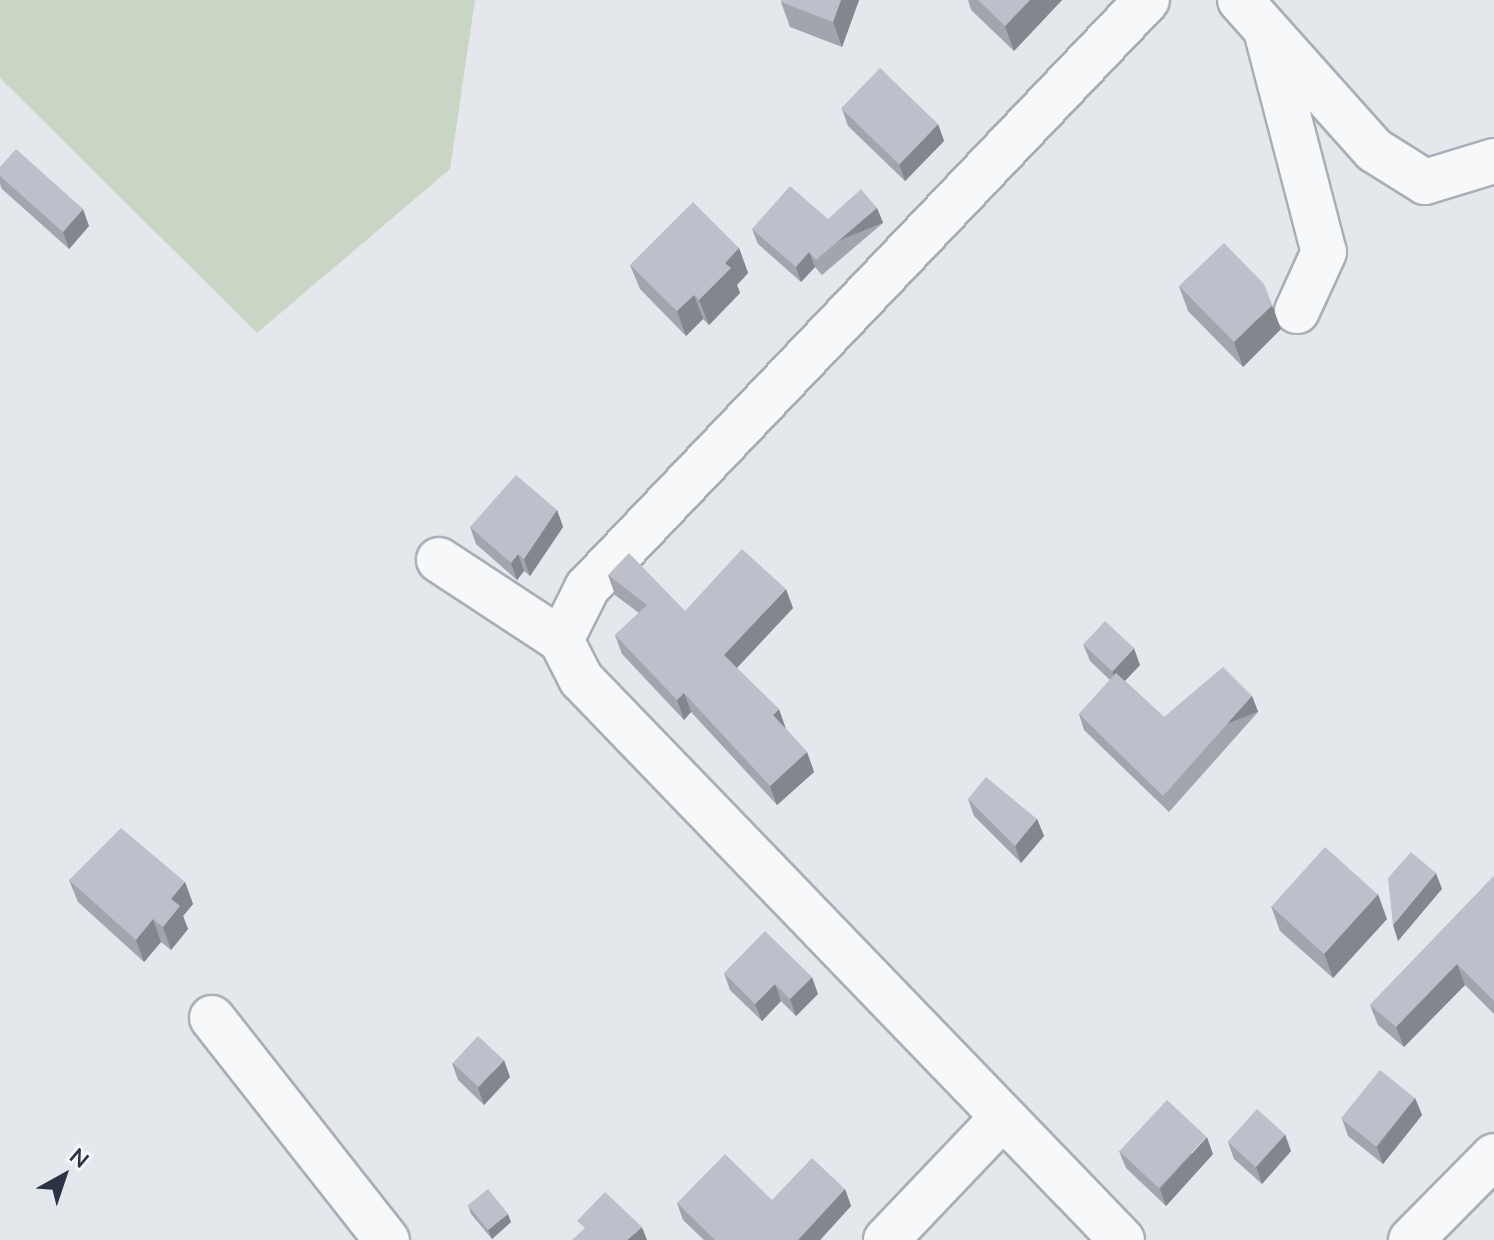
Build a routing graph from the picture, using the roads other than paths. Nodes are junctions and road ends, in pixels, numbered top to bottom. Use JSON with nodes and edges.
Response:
{"nodes":[{"id":1,"x":1147,"y":0,"type":"edge"},
{"id":2,"x":1252,"y":12,"type":"edge"},
{"id":3,"x":1494,"y":161,"type":"edge"},
{"id":4,"x":1297,"y":311,"type":"dead end"},
{"id":5,"x":439,"y":560,"type":"dead end"},
{"id":6,"x":561,"y":640,"type":"junction"},
{"id":7,"x":212,"y":1018,"type":"dead end"},
{"id":8,"x":1003,"y":1117,"type":"junction"},
{"id":9,"x":1494,"y":1156,"type":"edge"},
{"id":10,"x":387,"y":1240,"type":"edge"},
{"id":11,"x":886,"y":1240,"type":"edge"},
{"id":12,"x":1122,"y":1240,"type":"edge"},
{"id":13,"x":1411,"y":1240,"type":"edge"}],
"edges":[{"from":1,"to":6,"type":"street"},
{"from":2,"to":3,"type":"street"},
{"from":2,"to":4,"type":"street"},
{"from":5,"to":6,"type":"street"},
{"from":6,"to":8,"type":"street"},
{"from":7,"to":10,"type":"street"},
{"from":8,"to":11,"type":"street"},
{"from":8,"to":12,"type":"street"},
{"from":9,"to":13,"type":"street"}]}
